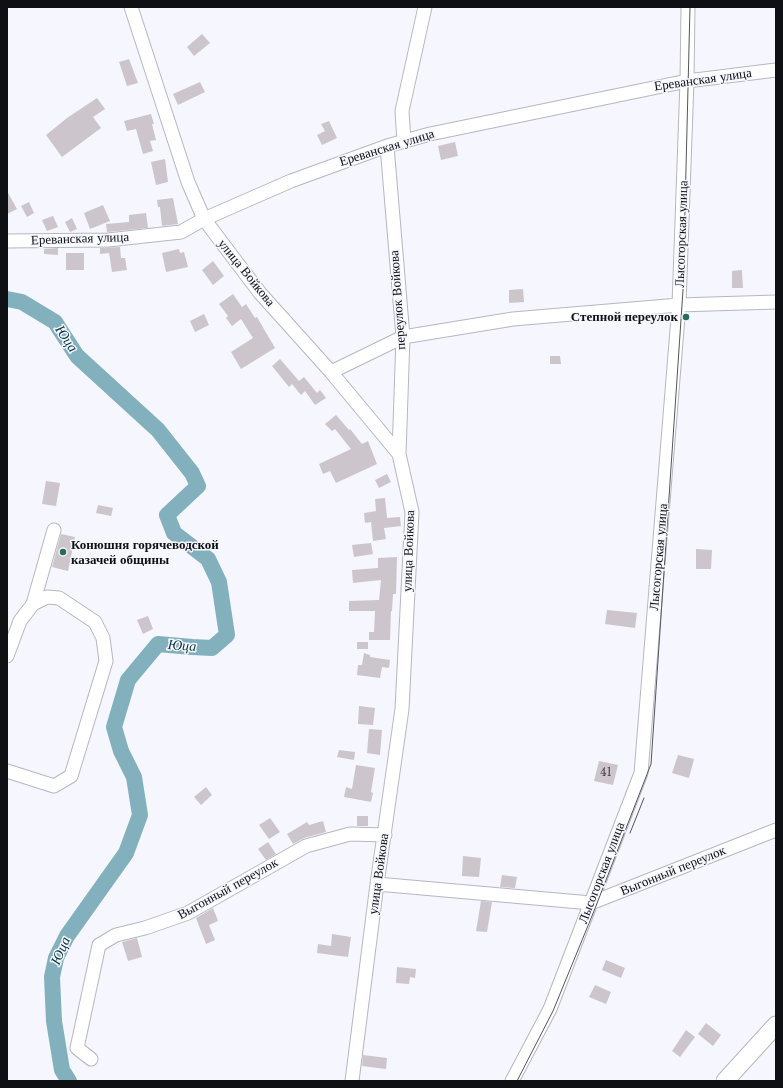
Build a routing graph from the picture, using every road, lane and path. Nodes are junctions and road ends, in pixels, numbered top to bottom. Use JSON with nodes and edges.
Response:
{"nodes":[{"id":1,"x":131,"y":7,"type":"edge"},
{"id":2,"x":425,"y":7,"type":"edge"},
{"id":3,"x":688,"y":7,"type":"edge"},
{"id":4,"x":776,"y":70,"type":"edge"},
{"id":5,"x":687,"y":81,"type":"junction"},
{"id":6,"x":404,"y":141,"type":"junction"},
{"id":7,"x":386,"y":146,"type":"junction"},
{"id":8,"x":204,"y":219,"type":"junction"},
{"id":9,"x":7,"y":241,"type":"edge"},
{"id":10,"x":776,"y":302,"type":"edge"},
{"id":11,"x":680,"y":305,"type":"junction"},
{"id":12,"x":402,"y":337,"type":"junction"},
{"id":13,"x":331,"y":372,"type":"junction"},
{"id":14,"x":399,"y":454,"type":"junction"},
{"id":15,"x":54,"y":530,"type":"dead end"},
{"id":16,"x":33,"y":604,"type":"junction"},
{"id":17,"x":7,"y":656,"type":"edge"},
{"id":18,"x":7,"y":771,"type":"edge"},
{"id":19,"x":776,"y":830,"type":"edge"},
{"id":20,"x":385,"y":835,"type":"junction"},
{"id":21,"x":377,"y":884,"type":"junction"},
{"id":22,"x":591,"y":903,"type":"junction"},
{"id":23,"x":776,"y":1026,"type":"edge"},
{"id":24,"x":91,"y":1059,"type":"dead end"},
{"id":25,"x":352,"y":1081,"type":"edge"},
{"id":26,"x":512,"y":1081,"type":"edge"},
{"id":27,"x":725,"y":1081,"type":"edge"}],
"edges":[{"from":1,"to":8,"type":"street","name":"улица Войкова"},
{"from":2,"to":6,"type":"street"},
{"from":3,"to":5,"type":"street","name":"Лысогорская улица"},
{"from":4,"to":5,"type":"street","name":"Ереванская улица"},
{"from":5,"to":6,"type":"street","name":"Ереванская улица"},
{"from":5,"to":11,"type":"street","name":"Лысогорская улица"},
{"from":6,"to":7,"type":"street","name":"Ереванская улица"},
{"from":7,"to":8,"type":"street","name":"Ереванская улица"},
{"from":7,"to":12,"type":"street","name":"переулок Войкова"},
{"from":8,"to":9,"type":"street","name":"Ереванская улица"},
{"from":8,"to":13,"type":"street","name":"улица Войкова"},
{"from":10,"to":11,"type":"street"},
{"from":11,"to":12,"type":"street"},
{"from":11,"to":22,"type":"street","name":"Лысогорская улица"},
{"from":12,"to":13,"type":"street"},
{"from":12,"to":14,"type":"street","name":"переулок Войкова"},
{"from":13,"to":14,"type":"street","name":"улица Войкова"},
{"from":14,"to":20,"type":"street","name":"улица Войкова"},
{"from":15,"to":16,"type":"street"},
{"from":16,"to":17,"type":"street"},
{"from":16,"to":18,"type":"street"},
{"from":19,"to":22,"type":"street","name":"Выгонный переулок"},
{"from":20,"to":21,"type":"street","name":"улица Войкова"},
{"from":20,"to":24,"type":"street","name":"Выгонный переулок"},
{"from":21,"to":22,"type":"street","name":"Выгонный переулок"},
{"from":21,"to":25,"type":"street","name":"улица Войкова"},
{"from":22,"to":26,"type":"street","name":"Лысогорская улица"},
{"from":23,"to":27,"type":"main road"}]}
